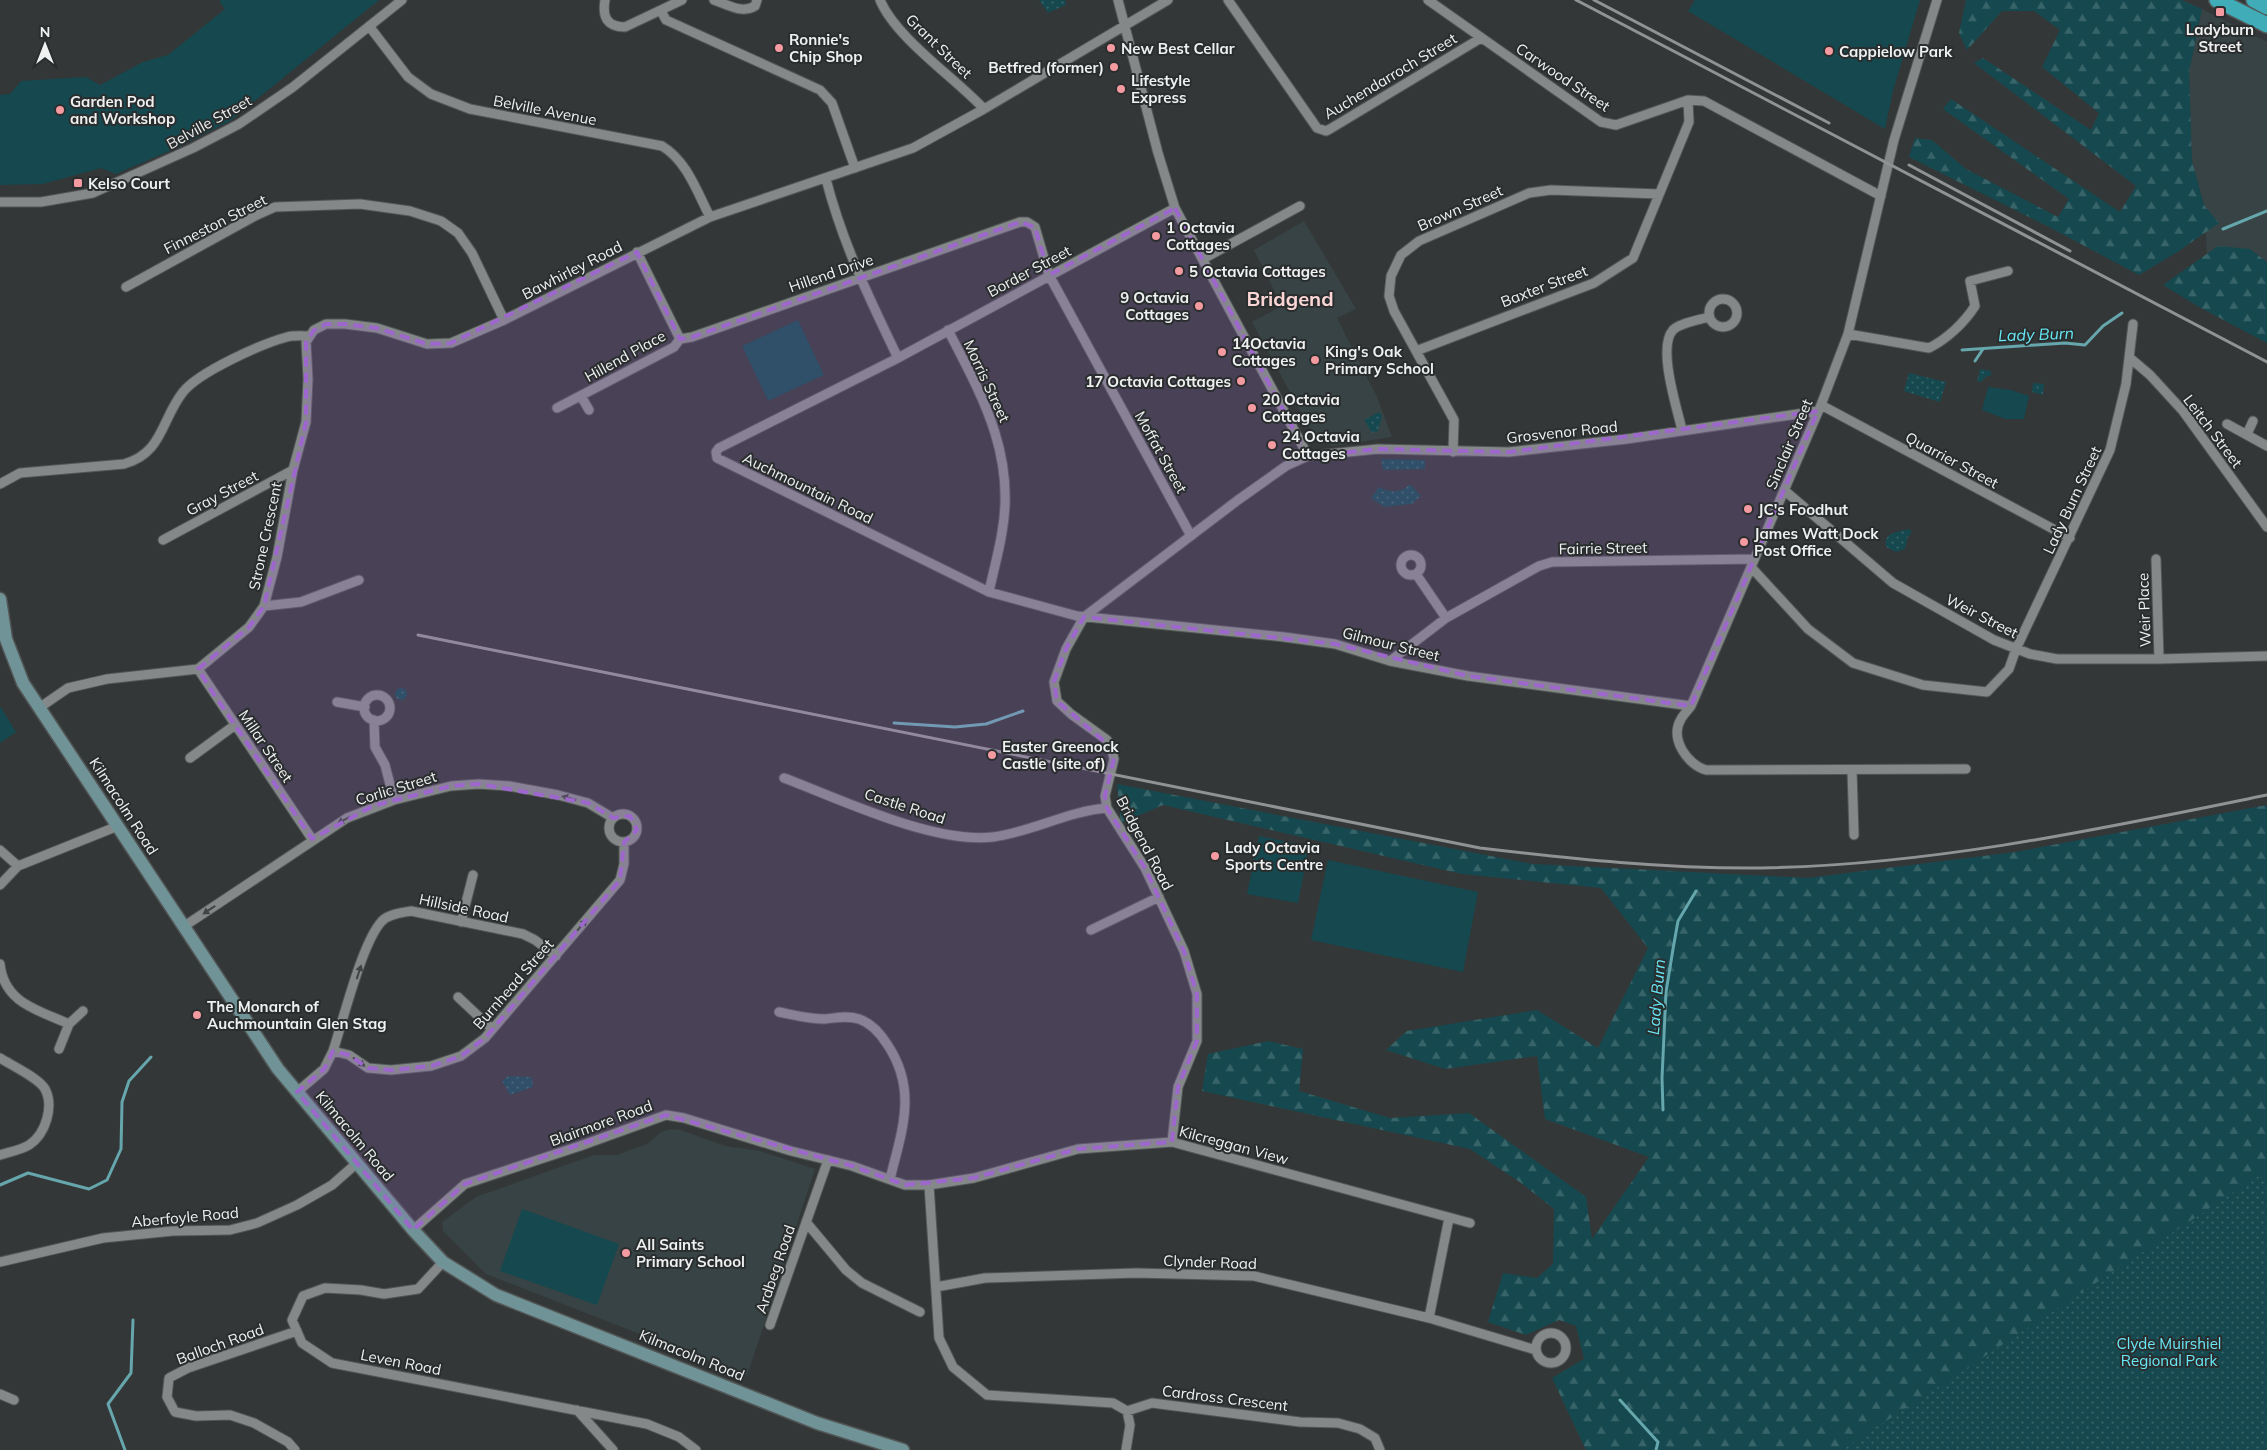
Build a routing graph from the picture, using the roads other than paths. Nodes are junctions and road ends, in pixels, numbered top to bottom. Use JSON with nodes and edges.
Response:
{"nodes":[{"id":1,"x":402,"y":0,"type":"edge"},
{"id":2,"x":605,"y":0,"type":"edge"},
{"id":3,"x":682,"y":0,"type":"edge"},
{"id":4,"x":714,"y":0,"type":"edge"},
{"id":5,"x":757,"y":0,"type":"edge"},
{"id":6,"x":880,"y":0,"type":"edge"},
{"id":7,"x":1118,"y":0,"type":"edge"},
{"id":8,"x":1168,"y":0,"type":"edge"},
{"id":9,"x":1228,"y":0,"type":"edge"},
{"id":10,"x":1428,"y":0,"type":"edge"},
{"id":11,"x":1937,"y":0,"type":"edge"},
{"id":12,"x":2217,"y":0,"type":"edge"},
{"id":13,"x":2254,"y":0,"type":"edge"},
{"id":14,"x":2267,"y":7,"type":"edge"},
{"id":15,"x":661,"y":11,"type":"junction"},
{"id":16,"x":1124,"y":25,"type":"junction"},
{"id":17,"x":368,"y":26,"type":"junction"},
{"id":18,"x":2267,"y":26,"type":"edge"},
{"id":19,"x":1482,"y":38,"type":"junction"},
{"id":20,"x":1688,"y":100,"type":"junction"},
{"id":21,"x":984,"y":109,"type":"junction"},
{"id":22,"x":856,"y":168,"type":"junction"},
{"id":23,"x":826,"y":178,"type":"junction"},
{"id":24,"x":1659,"y":194,"type":"junction"},
{"id":25,"x":1881,"y":196,"type":"junction"},
{"id":26,"x":0,"y":202,"type":"edge"},
{"id":27,"x":1300,"y":206,"type":"dead end"},
{"id":28,"x":1175,"y":208,"type":"junction"},
{"id":29,"x":710,"y":217,"type":"junction"},
{"id":30,"x":637,"y":252,"type":"junction"},
{"id":31,"x":1203,"y":259,"type":"junction"},
{"id":32,"x":2008,"y":271,"type":"dead end"},
{"id":33,"x":1049,"y":276,"type":"junction"},
{"id":34,"x":860,"y":278,"type":"junction"},
{"id":35,"x":126,"y":288,"type":"dead end"},
{"id":36,"x":1709,"y":317,"type":"dead end"},
{"id":37,"x":504,"y":320,"type":"junction"},
{"id":38,"x":2133,"y":324,"type":"dead end"},
{"id":39,"x":948,"y":330,"type":"junction"},
{"id":40,"x":1848,"y":334,"type":"junction"},
{"id":41,"x":310,"y":336,"type":"junction"},
{"id":42,"x":680,"y":339,"type":"junction"},
{"id":43,"x":1416,"y":351,"type":"junction"},
{"id":44,"x":898,"y":358,"type":"junction"},
{"id":45,"x":2130,"y":358,"type":"junction"},
{"id":46,"x":580,"y":396,"type":"junction"},
{"id":47,"x":557,"y":408,"type":"dead end"},
{"id":48,"x":1820,"y":408,"type":"junction"},
{"id":49,"x":589,"y":410,"type":"dead end"},
{"id":50,"x":2253,"y":421,"type":"dead end"},
{"id":51,"x":2227,"y":424,"type":"dead end"},
{"id":52,"x":1682,"y":430,"type":"junction"},
{"id":53,"x":2247,"y":434,"type":"junction"},
{"id":54,"x":2267,"y":446,"type":"edge"},
{"id":55,"x":1453,"y":452,"type":"junction"},
{"id":56,"x":1308,"y":456,"type":"junction"},
{"id":57,"x":293,"y":470,"type":"junction"},
{"id":58,"x":0,"y":484,"type":"edge"},
{"id":59,"x":1784,"y":490,"type":"junction"},
{"id":60,"x":2266,"y":522,"type":"edge"},
{"id":61,"x":1191,"y":536,"type":"junction"},
{"id":62,"x":2070,"y":538,"type":"junction"},
{"id":63,"x":163,"y":540,"type":"dead end"},
{"id":64,"x":2156,"y":560,"type":"dead end"},
{"id":65,"x":1753,"y":563,"type":"junction"},
{"id":66,"x":1416,"y":574,"type":"dead end"},
{"id":67,"x":359,"y":580,"type":"dead end"},
{"id":68,"x":989,"y":592,"type":"junction"},
{"id":69,"x":0,"y":598,"type":"edge"},
{"id":70,"x":264,"y":606,"type":"junction"},
{"id":71,"x":1084,"y":617,"type":"junction"},
{"id":72,"x":1446,"y":618,"type":"junction"},
{"id":73,"x":2016,"y":649,"type":"junction"},
{"id":74,"x":2267,"y":656,"type":"edge"},
{"id":75,"x":2159,"y":660,"type":"junction"},
{"id":76,"x":1390,"y":661,"type":"junction"},
{"id":77,"x":198,"y":669,"type":"junction"},
{"id":78,"x":337,"y":702,"type":"dead end"},
{"id":79,"x":1691,"y":706,"type":"junction"},
{"id":80,"x":364,"y":707,"type":"junction"},
{"id":81,"x":39,"y":708,"type":"junction"},
{"id":82,"x":374,"y":720,"type":"junction"},
{"id":83,"x":235,"y":725,"type":"junction"},
{"id":84,"x":190,"y":758,"type":"dead end"},
{"id":85,"x":1966,"y":769,"type":"dead end"},
{"id":86,"x":1852,"y":770,"type":"junction"},
{"id":87,"x":784,"y":778,"type":"dead end"},
{"id":88,"x":394,"y":800,"type":"junction"},
{"id":89,"x":1107,"y":808,"type":"junction"},
{"id":90,"x":613,"y":818,"type":"junction"},
{"id":91,"x":118,"y":826,"type":"junction"},
{"id":92,"x":1854,"y":835,"type":"dead end"},
{"id":93,"x":312,"y":839,"type":"junction"},
{"id":94,"x":624,"y":842,"type":"junction"},
{"id":95,"x":0,"y":850,"type":"edge"},
{"id":96,"x":18,"y":866,"type":"junction"},
{"id":97,"x":473,"y":875,"type":"dead end"},
{"id":98,"x":0,"y":885,"type":"edge"},
{"id":99,"x":1158,"y":897,"type":"junction"},
{"id":100,"x":461,"y":922,"type":"junction"},
{"id":101,"x":184,"y":927,"type":"junction"},
{"id":102,"x":1092,"y":930,"type":"dead end"},
{"id":103,"x":556,"y":956,"type":"junction"},
{"id":104,"x":0,"y":964,"type":"edge"},
{"id":105,"x":458,"y":997,"type":"dead end"},
{"id":106,"x":82,"y":1012,"type":"dead end"},
{"id":107,"x":780,"y":1012,"type":"dead end"},
{"id":108,"x":69,"y":1024,"type":"junction"},
{"id":109,"x":492,"y":1029,"type":"junction"},
{"id":110,"x":59,"y":1049,"type":"dead end"},
{"id":111,"x":333,"y":1051,"type":"junction"},
{"id":112,"x":0,"y":1058,"type":"edge"},
{"id":113,"x":298,"y":1092,"type":"junction"},
{"id":114,"x":1172,"y":1142,"type":"junction"},
{"id":115,"x":0,"y":1155,"type":"edge"},
{"id":116,"x":828,"y":1160,"type":"junction"},
{"id":117,"x":357,"y":1163,"type":"junction"},
{"id":118,"x":890,"y":1179,"type":"junction"},
{"id":119,"x":929,"y":1185,"type":"junction"},
{"id":120,"x":1449,"y":1218,"type":"junction"},
{"id":121,"x":806,"y":1222,"type":"junction"},
{"id":122,"x":1470,"y":1224,"type":"dead end"},
{"id":123,"x":413,"y":1230,"type":"junction"},
{"id":124,"x":0,"y":1262,"type":"edge"},
{"id":125,"x":443,"y":1262,"type":"junction"},
{"id":126,"x":936,"y":1287,"type":"junction"},
{"id":127,"x":920,"y":1312,"type":"dead end"},
{"id":128,"x":1429,"y":1318,"type":"junction"},
{"id":129,"x":770,"y":1325,"type":"dead end"},
{"id":130,"x":297,"y":1331,"type":"junction"},
{"id":131,"x":1536,"y":1350,"type":"dead end"},
{"id":132,"x":0,"y":1394,"type":"edge"},
{"id":133,"x":14,"y":1400,"type":"dead end"},
{"id":134,"x":577,"y":1410,"type":"junction"},
{"id":135,"x":1126,"y":1411,"type":"junction"},
{"id":136,"x":295,"y":1450,"type":"edge"},
{"id":137,"x":613,"y":1450,"type":"edge"},
{"id":138,"x":696,"y":1450,"type":"edge"},
{"id":139,"x":903,"y":1450,"type":"edge"},
{"id":140,"x":1126,"y":1450,"type":"edge"},
{"id":141,"x":1380,"y":1450,"type":"edge"}],
"edges":[{"from":1,"to":17,"type":"street","name":"Belville Street"},
{"from":2,"to":15,"type":"street"},
{"from":3,"to":15,"type":"street"},
{"from":4,"to":5,"type":"street"},
{"from":6,"to":21,"type":"street","name":"Grant Street"},
{"from":7,"to":16,"type":"street"},
{"from":8,"to":16,"type":"street","name":"Bawhirley Road"},
{"from":9,"to":19,"type":"street","name":"Auchendarroch Street"},
{"from":10,"to":19,"type":"street","name":"Carwood Street"},
{"from":11,"to":25,"type":"street","name":"Sinclair Street"},
{"from":12,"to":18,"type":"highway"},
{"from":13,"to":14,"type":"highway"},
{"from":15,"to":22,"type":"street"},
{"from":16,"to":21,"type":"street","name":"Bawhirley Road"},
{"from":16,"to":28,"type":"street"},
{"from":17,"to":26,"type":"street","name":"Belville Street"},
{"from":17,"to":29,"type":"street","name":"Belville Avenue"},
{"from":19,"to":20,"type":"street","name":"Carwood Street"},
{"from":20,"to":24,"type":"street","name":"Baxter Street"},
{"from":20,"to":25,"type":"street"},
{"from":21,"to":22,"type":"street","name":"Bawhirley Road"},
{"from":22,"to":23,"type":"street","name":"Bawhirley Road"},
{"from":23,"to":29,"type":"street","name":"Bawhirley Road"},
{"from":23,"to":34,"type":"street"},
{"from":24,"to":43,"type":"street","name":"Baxter Street"},
{"from":24,"to":43,"type":"street","name":"Brown Street"},
{"from":25,"to":40,"type":"street","name":"Sinclair Street"},
{"from":27,"to":31,"type":"street"},
{"from":28,"to":31,"type":"street"},
{"from":28,"to":33,"type":"street","name":"Border Street"},
{"from":29,"to":30,"type":"street","name":"Bawhirley Road"},
{"from":30,"to":37,"type":"street","name":"Bawhirley Road"},
{"from":30,"to":42,"type":"street"},
{"from":31,"to":56,"type":"street"},
{"from":32,"to":40,"type":"street"},
{"from":33,"to":34,"type":"street","name":"Hillend Drive"},
{"from":33,"to":39,"type":"street","name":"Border Street"},
{"from":33,"to":61,"type":"street","name":"Moffat Street"},
{"from":34,"to":42,"type":"street","name":"Hillend Drive"},
{"from":34,"to":44,"type":"street"},
{"from":35,"to":37,"type":"street","name":"Finneston Street"},
{"from":36,"to":52,"type":"street"},
{"from":37,"to":41,"type":"street","name":"Bawhirley Road"},
{"from":38,"to":45,"type":"street","name":"Lady Burn Street"},
{"from":39,"to":44,"type":"street","name":"Border Street"},
{"from":39,"to":68,"type":"street","name":"Morris Street"},
{"from":40,"to":48,"type":"street","name":"Sinclair Street"},
{"from":41,"to":57,"type":"street","name":"Strone Crescent"},
{"from":41,"to":58,"type":"street","name":"Bawhirley Road"},
{"from":42,"to":46,"type":"street","name":"Hillend Place"},
{"from":43,"to":55,"type":"street","name":"Brown Street"},
{"from":44,"to":68,"type":"street","name":"Auchmountain Road"},
{"from":45,"to":60,"type":"street","name":"Leitch Street"},
{"from":45,"to":62,"type":"street","name":"Lady Burn Street"},
{"from":46,"to":47,"type":"street","name":"Hillend Place"},
{"from":46,"to":49,"type":"street","name":"Hillend Place"},
{"from":48,"to":52,"type":"street","name":"Grosvenor Road"},
{"from":48,"to":59,"type":"street","name":"Sinclair Street"},
{"from":48,"to":62,"type":"street","name":"Quarrier Street"},
{"from":50,"to":53,"type":"street"},
{"from":51,"to":53,"type":"street"},
{"from":52,"to":55,"type":"street","name":"Grosvenor Road"},
{"from":53,"to":54,"type":"street"},
{"from":55,"to":56,"type":"street","name":"Grosvenor Road"},
{"from":56,"to":61,"type":"street","name":"Bridgend Road"},
{"from":57,"to":63,"type":"street","name":"Gray Street"},
{"from":57,"to":70,"type":"street","name":"Strone Crescent"},
{"from":59,"to":65,"type":"street","name":"Sinclair Street"},
{"from":59,"to":73,"type":"street","name":"Weir Street"},
{"from":61,"to":71,"type":"street","name":"Bridgend Road"},
{"from":62,"to":73,"type":"street","name":"Lady Burn Street"},
{"from":64,"to":75,"type":"street","name":"Weir Place"},
{"from":65,"to":72,"type":"street","name":"Fairrie Street"},
{"from":65,"to":73,"type":"street","name":"Lady Burn Street"},
{"from":65,"to":79,"type":"street","name":"Sinclair Street"},
{"from":66,"to":72,"type":"street"},
{"from":67,"to":70,"type":"street"},
{"from":68,"to":71,"type":"street","name":"Auchmountain Road"},
{"from":69,"to":81,"type":"main road","name":"Kilmacolm Road"},
{"from":70,"to":77,"type":"street","name":"Strone Crescent"},
{"from":71,"to":76,"type":"street","name":"Gilmour Street"},
{"from":71,"to":89,"type":"street","name":"Bridgend Road"},
{"from":72,"to":76,"type":"street","name":"Fairrie Street"},
{"from":73,"to":75,"type":"street","name":"Weir Street"},
{"from":74,"to":75,"type":"street","name":"Weir Street"},
{"from":76,"to":79,"type":"street","name":"Gilmour Street"},
{"from":77,"to":81,"type":"street"},
{"from":77,"to":83,"type":"street","name":"Millar Street"},
{"from":78,"to":80,"type":"street"},
{"from":79,"to":86,"type":"street","name":"Sinclair Street"},
{"from":80,"to":82,"type":"street"},
{"from":80,"to":82,"type":"street"},
{"from":81,"to":91,"type":"main road","name":"Kilmacolm Road"},
{"from":82,"to":88,"type":"street"},
{"from":83,"to":84,"type":"street"},
{"from":83,"to":93,"type":"street","name":"Millar Street"},
{"from":85,"to":86,"type":"street","name":"Sinclair Street"},
{"from":86,"to":92,"type":"street"},
{"from":87,"to":89,"type":"street","name":"Castle Road"},
{"from":90,"to":88,"type":"street","name":"Corlic Street","one_way":true},
{"from":88,"to":93,"type":"street","name":"Corlic Street","one_way":true},
{"from":89,"to":99,"type":"street","name":"Bridgend Road"},
{"from":90,"to":94,"type":"street"},
{"from":90,"to":94,"type":"street","name":"Corlic Street"},
{"from":91,"to":96,"type":"street"},
{"from":91,"to":101,"type":"main road","name":"Kilmacolm Road"},
{"from":93,"to":101,"type":"street","name":"Corlic Street","one_way":true},
{"from":103,"to":94,"type":"street","name":"Burnhead Street","one_way":true},
{"from":95,"to":96,"type":"street"},
{"from":96,"to":98,"type":"street"},
{"from":97,"to":100,"type":"street"},
{"from":99,"to":102,"type":"street"},
{"from":99,"to":114,"type":"street","name":"Bridgend Road"},
{"from":100,"to":103,"type":"street","name":"Hillside Road"},
{"from":111,"to":100,"type":"street","name":"Hillside Road","one_way":true},
{"from":101,"to":113,"type":"main road","name":"Kilmacolm Road"},
{"from":103,"to":109,"type":"street","name":"Burnhead Street"},
{"from":104,"to":108,"type":"street"},
{"from":105,"to":109,"type":"street"},
{"from":106,"to":108,"type":"street"},
{"from":107,"to":118,"type":"street"},
{"from":108,"to":110,"type":"street"},
{"from":111,"to":109,"type":"street","name":"Burnhead Street","one_way":true},
{"from":111,"to":113,"type":"street"},
{"from":112,"to":115,"type":"street"},
{"from":113,"to":117,"type":"main road","name":"Kilmacolm Road"},
{"from":114,"to":119,"type":"street","name":"Kilcreggan View"},
{"from":114,"to":120,"type":"street","name":"Kilcreggan View"},
{"from":116,"to":118,"type":"street","name":"Blairmore Road"},
{"from":116,"to":121,"type":"street","name":"Ardbeg Road"},
{"from":116,"to":123,"type":"street","name":"Blairmore Road"},
{"from":117,"to":123,"type":"main road","name":"Kilmacolm Road"},
{"from":117,"to":124,"type":"street","name":"Aberfoyle Road"},
{"from":118,"to":119,"type":"street","name":"Blairmore Road"},
{"from":119,"to":126,"type":"street"},
{"from":120,"to":122,"type":"street","name":"Kilcreggan View"},
{"from":120,"to":128,"type":"street"},
{"from":121,"to":127,"type":"street","name":"Ardbeg Road"},
{"from":121,"to":129,"type":"street","name":"Ardbeg Road"},
{"from":123,"to":125,"type":"main road","name":"Kilmacolm Road"},
{"from":125,"to":130,"type":"street"},
{"from":125,"to":139,"type":"main road","name":"Kilmacolm Road"},
{"from":126,"to":128,"type":"street","name":"Clynder Road"},
{"from":126,"to":135,"type":"street"},
{"from":128,"to":131,"type":"street","name":"Clynder Road"},
{"from":130,"to":134,"type":"street","name":"Leven Road"},
{"from":130,"to":136,"type":"street","name":"Balloch Road"},
{"from":132,"to":133,"type":"street"},
{"from":134,"to":137,"type":"street"},
{"from":134,"to":138,"type":"street","name":"Leven Road"},
{"from":135,"to":140,"type":"street"},
{"from":135,"to":141,"type":"street","name":"Cardross Crescent"}]}
